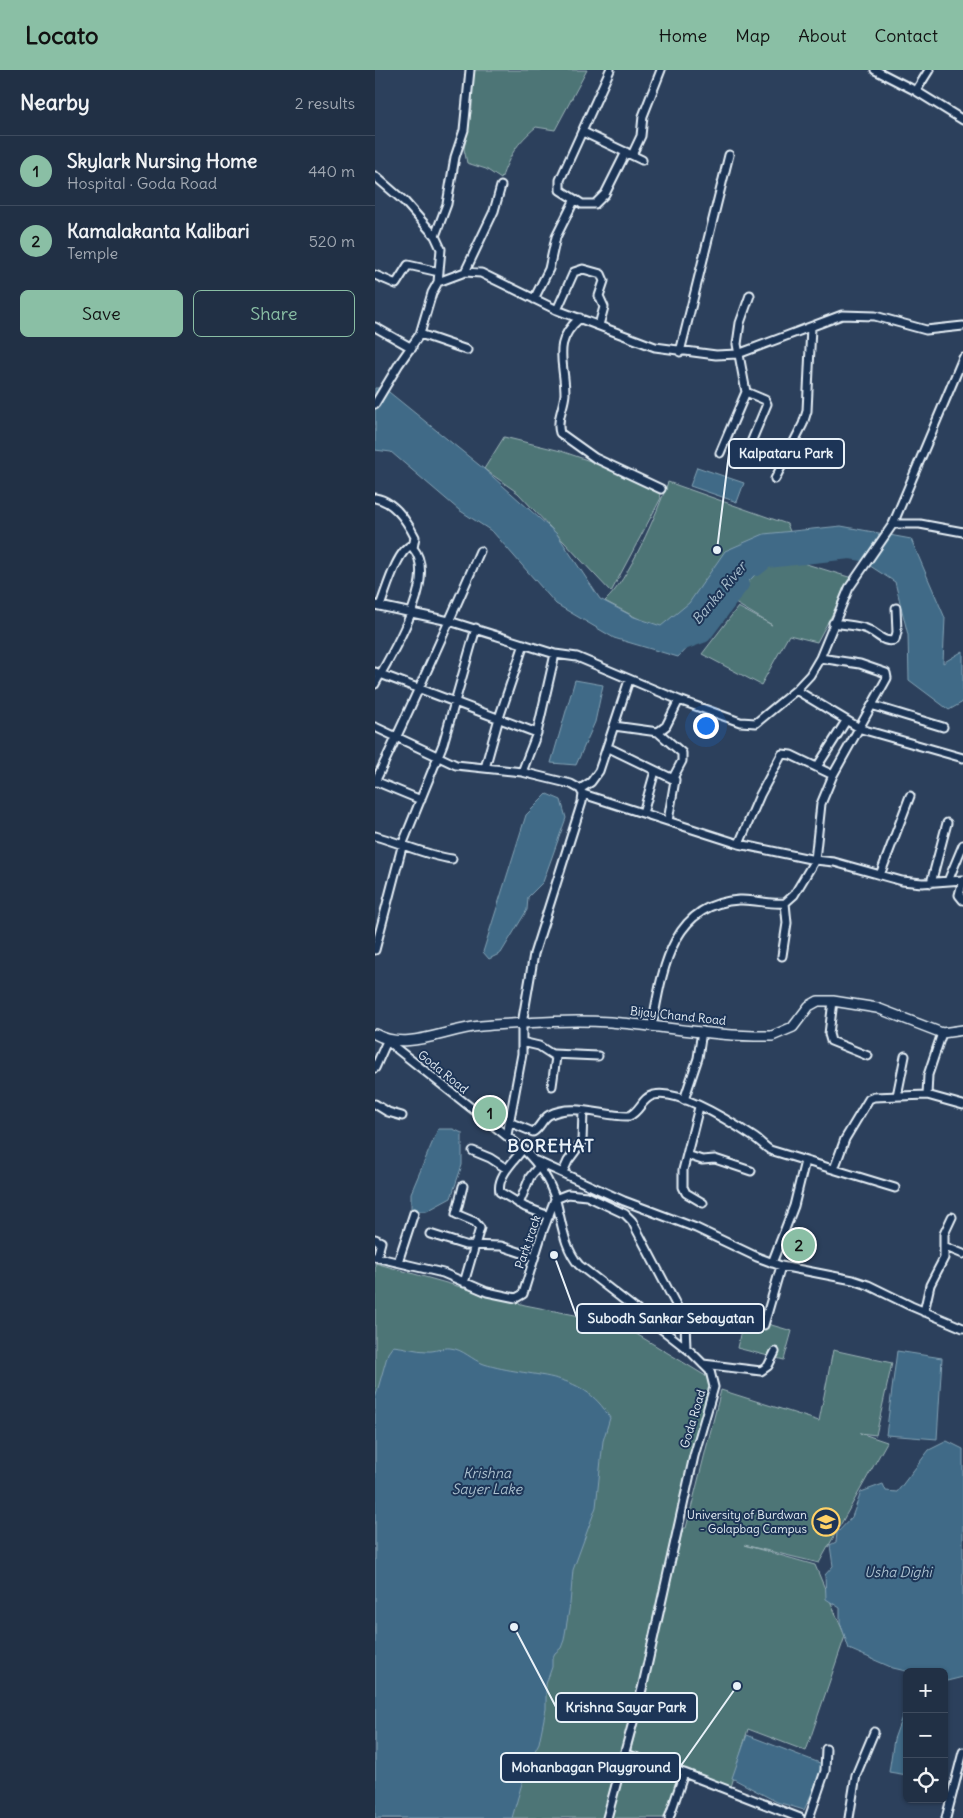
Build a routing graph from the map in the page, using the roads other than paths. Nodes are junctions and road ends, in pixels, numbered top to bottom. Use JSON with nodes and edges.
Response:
{"nodes":[{"id":1,"x":470,"y":70,"type":"edge"},
{"id":2,"x":610,"y":70,"type":"edge"},
{"id":3,"x":661,"y":70,"type":"edge"},
{"id":4,"x":875,"y":70,"type":"edge"},
{"id":5,"x":929,"y":70,"type":"edge"},
{"id":6,"x":888,"y":73,"type":"edge"},
{"id":7,"x":916,"y":91,"type":"junction"},
{"id":8,"x":963,"y":120,"type":"edge"},
{"id":9,"x":583,"y":132,"type":"junction"},
{"id":10,"x":629,"y":154,"type":"junction"},
{"id":11,"x":729,"y":155,"type":"dead end"},
{"id":12,"x":642,"y":160,"type":"dead end"},
{"id":13,"x":375,"y":176,"type":"edge"},
{"id":14,"x":501,"y":186,"type":"dead end"},
{"id":15,"x":574,"y":201,"type":"junction"},
{"id":16,"x":435,"y":236,"type":"junction"},
{"id":17,"x":439,"y":272,"type":"junction"},
{"id":18,"x":465,"y":272,"type":"junction"},
{"id":19,"x":376,"y":277,"type":"edge"},
{"id":20,"x":438,"y":282,"type":"junction"},
{"id":21,"x":750,"y":295,"type":"dead end"},
{"id":22,"x":534,"y":299,"type":"junction"},
{"id":23,"x":557,"y":310,"type":"junction"},
{"id":24,"x":579,"y":318,"type":"junction"},
{"id":25,"x":599,"y":325,"type":"junction"},
{"id":26,"x":963,"y":326,"type":"edge"},
{"id":27,"x":375,"y":327,"type":"edge"},
{"id":28,"x":811,"y":327,"type":"junction"},
{"id":29,"x":420,"y":334,"type":"junction"},
{"id":30,"x":412,"y":348,"type":"junction"},
{"id":31,"x":467,"y":350,"type":"dead end"},
{"id":32,"x":680,"y":352,"type":"junction"},
{"id":33,"x":738,"y":354,"type":"junction"},
{"id":34,"x":963,"y":358,"type":"edge"},
{"id":35,"x":746,"y":392,"type":"junction"},
{"id":36,"x":375,"y":404,"type":"edge"},
{"id":37,"x":749,"y":447,"type":"dead end"},
{"id":38,"x":720,"y":453,"type":"dead end"},
{"id":39,"x":775,"y":479,"type":"dead end"},
{"id":40,"x":661,"y":489,"type":"dead end"},
{"id":41,"x":375,"y":498,"type":"edge"},
{"id":42,"x":892,"y":527,"type":"junction"},
{"id":43,"x":963,"y":532,"type":"edge"},
{"id":44,"x":412,"y":546,"type":"junction"},
{"id":45,"x":480,"y":551,"type":"dead end"},
{"id":46,"x":378,"y":605,"type":"edge"},
{"id":47,"x":896,"y":608,"type":"dead end"},
{"id":48,"x":413,"y":613,"type":"junction"},
{"id":49,"x":449,"y":621,"type":"junction"},
{"id":50,"x":833,"y":623,"type":"junction"},
{"id":51,"x":475,"y":628,"type":"junction"},
{"id":52,"x":524,"y":644,"type":"junction"},
{"id":53,"x":555,"y":654,"type":"junction"},
{"id":54,"x":820,"y":658,"type":"junction"},
{"id":55,"x":378,"y":673,"type":"edge"},
{"id":56,"x":629,"y":680,"type":"junction"},
{"id":57,"x":375,"y":684,"type":"edge"},
{"id":58,"x":418,"y":688,"type":"junction"},
{"id":59,"x":796,"y":690,"type":"junction"},
{"id":60,"x":679,"y":700,"type":"junction"},
{"id":61,"x":456,"y":702,"type":"junction"},
{"id":62,"x":874,"y":706,"type":"junction"},
{"id":63,"x":499,"y":718,"type":"junction"},
{"id":64,"x":846,"y":721,"type":"junction"},
{"id":65,"x":613,"y":726,"type":"junction"},
{"id":66,"x":943,"y":726,"type":"dead end"},
{"id":67,"x":375,"y":727,"type":"edge"},
{"id":68,"x":861,"y":729,"type":"junction"},
{"id":69,"x":658,"y":732,"type":"junction"},
{"id":70,"x":537,"y":733,"type":"junction"},
{"id":71,"x":398,"y":738,"type":"junction"},
{"id":72,"x":607,"y":748,"type":"junction"},
{"id":73,"x":439,"y":756,"type":"junction"},
{"id":74,"x":963,"y":758,"type":"edge"},
{"id":75,"x":817,"y":767,"type":"junction"},
{"id":76,"x":485,"y":768,"type":"junction"},
{"id":77,"x":655,"y":771,"type":"junction"},
{"id":78,"x":522,"y":772,"type":"junction"},
{"id":79,"x":833,"y":775,"type":"junction"},
{"id":80,"x":673,"y":778,"type":"junction"},
{"id":81,"x":375,"y":781,"type":"edge"},
{"id":82,"x":581,"y":792,"type":"junction"},
{"id":83,"x":910,"y":796,"type":"dead end"},
{"id":84,"x":421,"y":800,"type":"junction"},
{"id":85,"x":643,"y":813,"type":"junction"},
{"id":86,"x":668,"y":821,"type":"junction"},
{"id":87,"x":947,"y":823,"type":"dead end"},
{"id":88,"x":375,"y":836,"type":"edge"},
{"id":89,"x":403,"y":843,"type":"junction"},
{"id":90,"x":739,"y":844,"type":"junction"},
{"id":91,"x":963,"y":846,"type":"edge"},
{"id":92,"x":452,"y":859,"type":"dead end"},
{"id":93,"x":815,"y":860,"type":"junction"},
{"id":94,"x":880,"y":875,"type":"junction"},
{"id":95,"x":963,"y":880,"type":"edge"},
{"id":96,"x":948,"y":881,"type":"junction"},
{"id":97,"x":931,"y":882,"type":"junction"},
{"id":98,"x":963,"y":900,"type":"edge"},
{"id":99,"x":785,"y":903,"type":"junction"},
{"id":100,"x":377,"y":933,"type":"edge"},
{"id":101,"x":375,"y":950,"type":"edge"},
{"id":102,"x":782,"y":956,"type":"dead end"},
{"id":103,"x":833,"y":1001,"type":"junction"},
{"id":104,"x":521,"y":1024,"type":"junction"},
{"id":105,"x":652,"y":1026,"type":"junction"},
{"id":106,"x":963,"y":1030,"type":"edge"},
{"id":107,"x":702,"y":1031,"type":"junction"},
{"id":108,"x":942,"y":1033,"type":"junction"},
{"id":109,"x":375,"y":1034,"type":"edge"},
{"id":110,"x":387,"y":1041,"type":"junction"},
{"id":111,"x":522,"y":1042,"type":"junction"},
{"id":112,"x":553,"y":1054,"type":"junction"},
{"id":113,"x":598,"y":1056,"type":"dead end"},
{"id":114,"x":867,"y":1056,"type":"dead end"},
{"id":115,"x":905,"y":1056,"type":"dead end"},
{"id":116,"x":375,"y":1068,"type":"edge"},
{"id":117,"x":552,"y":1086,"type":"dead end"},
{"id":118,"x":927,"y":1095,"type":"junction"},
{"id":119,"x":897,"y":1096,"type":"junction"},
{"id":120,"x":684,"y":1100,"type":"junction"},
{"id":121,"x":375,"y":1104,"type":"edge"},
{"id":122,"x":963,"y":1105,"type":"edge"},
{"id":123,"x":699,"y":1107,"type":"junction"},
{"id":124,"x":583,"y":1111,"type":"junction"},
{"id":125,"x":402,"y":1116,"type":"dead end"},
{"id":126,"x":509,"y":1122,"type":"junction"},
{"id":127,"x":507,"y":1136,"type":"junction"},
{"id":128,"x":523,"y":1148,"type":"junction"},
{"id":129,"x":473,"y":1151,"type":"dead end"},
{"id":130,"x":687,"y":1156,"type":"junction"},
{"id":131,"x":805,"y":1161,"type":"junction"},
{"id":132,"x":537,"y":1163,"type":"junction"},
{"id":133,"x":507,"y":1169,"type":"junction"},
{"id":134,"x":835,"y":1169,"type":"junction"},
{"id":135,"x":751,"y":1171,"type":"dead end"},
{"id":136,"x":563,"y":1172,"type":"junction"},
{"id":137,"x":463,"y":1186,"type":"dead end"},
{"id":138,"x":895,"y":1188,"type":"dead end"},
{"id":139,"x":555,"y":1199,"type":"junction"},
{"id":140,"x":703,"y":1202,"type":"dead end"},
{"id":141,"x":519,"y":1204,"type":"junction"},
{"id":142,"x":414,"y":1213,"type":"dead end"},
{"id":143,"x":549,"y":1216,"type":"junction"},
{"id":144,"x":951,"y":1217,"type":"dead end"},
{"id":145,"x":430,"y":1234,"type":"dead end"},
{"id":146,"x":375,"y":1239,"type":"edge"},
{"id":147,"x":476,"y":1245,"type":"junction"},
{"id":148,"x":945,"y":1247,"type":"junction"},
{"id":149,"x":963,"y":1254,"type":"edge"},
{"id":150,"x":376,"y":1257,"type":"edge"},
{"id":151,"x":534,"y":1257,"type":"junction"},
{"id":152,"x":398,"y":1262,"type":"junction"},
{"id":153,"x":772,"y":1263,"type":"junction"},
{"id":154,"x":781,"y":1266,"type":"junction"},
{"id":155,"x":464,"y":1282,"type":"junction"},
{"id":156,"x":924,"y":1312,"type":"junction"},
{"id":157,"x":764,"y":1325,"type":"dead end"},
{"id":158,"x":963,"y":1328,"type":"edge"},
{"id":159,"x":686,"y":1348,"type":"junction"},
{"id":160,"x":775,"y":1352,"type":"dead end"},
{"id":161,"x":703,"y":1364,"type":"junction"},
{"id":162,"x":874,"y":1732,"type":"dead end"},
{"id":163,"x":826,"y":1749,"type":"dead end"},
{"id":164,"x":963,"y":1752,"type":"edge"},
{"id":165,"x":625,"y":1754,"type":"junction"},
{"id":166,"x":684,"y":1773,"type":"junction"},
{"id":167,"x":959,"y":1780,"type":"edge"},
{"id":168,"x":788,"y":1816,"type":"edge"},
{"id":169,"x":607,"y":1818,"type":"edge"},
{"id":170,"x":669,"y":1818,"type":"edge"},
{"id":171,"x":800,"y":1818,"type":"edge"},
{"id":172,"x":809,"y":1818,"type":"edge"},
{"id":173,"x":849,"y":1818,"type":"edge"},
{"id":174,"x":945,"y":1818,"type":"edge"}],
"edges":[{"from":1,"to":16,"type":"street"},
{"from":2,"to":9,"type":"street"},
{"from":3,"to":10,"type":"street"},
{"from":4,"to":6,"type":"street"},
{"from":5,"to":7,"type":"street"},
{"from":6,"to":7,"type":"street"},
{"from":7,"to":8,"type":"street"},
{"from":9,"to":10,"type":"street"},
{"from":9,"to":15,"type":"street"},
{"from":10,"to":12,"type":"street"},
{"from":10,"to":15,"type":"street"},
{"from":11,"to":32,"type":"street"},
{"from":13,"to":16,"type":"street"},
{"from":14,"to":18,"type":"street"},
{"from":15,"to":22,"type":"street"},
{"from":16,"to":17,"type":"street"},
{"from":17,"to":19,"type":"street"},
{"from":17,"to":20,"type":"street"},
{"from":18,"to":20,"type":"street"},
{"from":18,"to":22,"type":"street"},
{"from":20,"to":29,"type":"street"},
{"from":21,"to":33,"type":"street"},
{"from":22,"to":23,"type":"street"},
{"from":23,"to":24,"type":"street"},
{"from":23,"to":25,"type":"street"},
{"from":24,"to":25,"type":"street"},
{"from":24,"to":40,"type":"street"},
{"from":25,"to":32,"type":"street"},
{"from":26,"to":28,"type":"street"},
{"from":27,"to":30,"type":"street"},
{"from":28,"to":33,"type":"street"},
{"from":28,"to":39,"type":"street"},
{"from":29,"to":30,"type":"street"},
{"from":29,"to":31,"type":"street"},
{"from":30,"to":36,"type":"street"},
{"from":32,"to":33,"type":"street"},
{"from":33,"to":35,"type":"street"},
{"from":34,"to":42,"type":"street"},
{"from":35,"to":37,"type":"street"},
{"from":35,"to":38,"type":"street"},
{"from":41,"to":44,"type":"street"},
{"from":42,"to":43,"type":"street"},
{"from":42,"to":50,"type":"street"},
{"from":44,"to":46,"type":"street"},
{"from":44,"to":48,"type":"street"},
{"from":45,"to":49,"type":"street"},
{"from":46,"to":48,"type":"street"},
{"from":47,"to":50,"type":"street"},
{"from":48,"to":49,"type":"street"},
{"from":48,"to":55,"type":"street"},
{"from":49,"to":51,"type":"street"},
{"from":49,"to":58,"type":"street"},
{"from":50,"to":54,"type":"street"},
{"from":51,"to":52,"type":"street"},
{"from":51,"to":61,"type":"street"},
{"from":52,"to":53,"type":"street"},
{"from":52,"to":63,"type":"street"},
{"from":53,"to":56,"type":"street"},
{"from":53,"to":70,"type":"street"},
{"from":54,"to":59,"type":"street"},
{"from":54,"to":62,"type":"street"},
{"from":55,"to":57,"type":"street"},
{"from":55,"to":58,"type":"street"},
{"from":56,"to":60,"type":"street"},
{"from":56,"to":65,"type":"street"},
{"from":58,"to":61,"type":"street"},
{"from":58,"to":71,"type":"street"},
{"from":59,"to":60,"type":"street"},
{"from":59,"to":64,"type":"street"},
{"from":60,"to":69,"type":"street"},
{"from":61,"to":63,"type":"street"},
{"from":61,"to":73,"type":"street"},
{"from":62,"to":66,"type":"street"},
{"from":62,"to":68,"type":"street"},
{"from":63,"to":70,"type":"street"},
{"from":63,"to":76,"type":"street"},
{"from":64,"to":68,"type":"street"},
{"from":64,"to":75,"type":"street"},
{"from":65,"to":69,"type":"street"},
{"from":65,"to":72,"type":"street"},
{"from":67,"to":71,"type":"street"},
{"from":68,"to":74,"type":"street"},
{"from":68,"to":79,"type":"street"},
{"from":69,"to":80,"type":"street"},
{"from":70,"to":78,"type":"street"},
{"from":71,"to":73,"type":"street"},
{"from":71,"to":81,"type":"street"},
{"from":72,"to":77,"type":"street"},
{"from":72,"to":82,"type":"street"},
{"from":73,"to":76,"type":"street"},
{"from":73,"to":84,"type":"street"},
{"from":75,"to":79,"type":"street"},
{"from":75,"to":90,"type":"street"},
{"from":76,"to":78,"type":"street"},
{"from":77,"to":80,"type":"street"},
{"from":77,"to":85,"type":"street"},
{"from":78,"to":82,"type":"street"},
{"from":79,"to":93,"type":"street"},
{"from":80,"to":86,"type":"street"},
{"from":81,"to":84,"type":"street"},
{"from":82,"to":85,"type":"street"},
{"from":82,"to":104,"type":"street"},
{"from":83,"to":94,"type":"street"},
{"from":84,"to":89,"type":"street"},
{"from":85,"to":86,"type":"street"},
{"from":86,"to":90,"type":"street"},
{"from":87,"to":97,"type":"street"},
{"from":88,"to":89,"type":"street"},
{"from":89,"to":92,"type":"street"},
{"from":89,"to":100,"type":"street"},
{"from":90,"to":93,"type":"street"},
{"from":91,"to":96,"type":"street"},
{"from":93,"to":94,"type":"street"},
{"from":93,"to":99,"type":"street"},
{"from":94,"to":97,"type":"street"},
{"from":95,"to":96,"type":"street"},
{"from":95,"to":98,"type":"street"},
{"from":96,"to":97,"type":"street"},
{"from":99,"to":102,"type":"street"},
{"from":99,"to":105,"type":"street"},
{"from":100,"to":101,"type":"street"},
{"from":103,"to":107,"type":"main road","name":"Bijay Chand Road"},
{"from":103,"to":108,"type":"main road","name":"Bijay Chand Road"},
{"from":103,"to":114,"type":"street"},
{"from":104,"to":105,"type":"main road","name":"Bijay Chand Road"},
{"from":104,"to":110,"type":"main road","name":"Bijay Chand Road"},
{"from":104,"to":111,"type":"street"},
{"from":105,"to":107,"type":"main road","name":"Bijay Chand Road"},
{"from":106,"to":108,"type":"main road","name":"Bijay Chand Road"},
{"from":107,"to":120,"type":"street"},
{"from":108,"to":118,"type":"street"},
{"from":109,"to":110,"type":"main road"},
{"from":110,"to":116,"type":"street"},
{"from":110,"to":127,"type":"street","name":"Goda Road"},
{"from":111,"to":112,"type":"street"},
{"from":111,"to":126,"type":"street"},
{"from":112,"to":113,"type":"street"},
{"from":112,"to":117,"type":"street"},
{"from":115,"to":119,"type":"street"},
{"from":118,"to":119,"type":"street"},
{"from":118,"to":122,"type":"street"},
{"from":119,"to":134,"type":"street"},
{"from":120,"to":123,"type":"street"},
{"from":120,"to":124,"type":"street"},
{"from":121,"to":125,"type":"street"},
{"from":123,"to":130,"type":"street"},
{"from":123,"to":131,"type":"street"},
{"from":124,"to":126,"type":"street"},
{"from":124,"to":136,"type":"street"},
{"from":126,"to":127,"type":"street"},
{"from":127,"to":128,"type":"street","name":"Goda Road"},
{"from":128,"to":132,"type":"street","name":"Goda Road"},
{"from":128,"to":133,"type":"street"},
{"from":129,"to":133,"type":"street"},
{"from":130,"to":135,"type":"street"},
{"from":130,"to":140,"type":"street"},
{"from":131,"to":134,"type":"street"},
{"from":131,"to":153,"type":"street"},
{"from":132,"to":136,"type":"street"},
{"from":132,"to":139,"type":"street","name":"Goda Road"},
{"from":132,"to":141,"type":"street"},
{"from":133,"to":141,"type":"street"},
{"from":134,"to":138,"type":"street"},
{"from":136,"to":153,"type":"street"},
{"from":137,"to":147,"type":"street"},
{"from":139,"to":143,"type":"street","name":"Park track"},
{"from":139,"to":159,"type":"street","name":"Goda Road"},
{"from":139,"to":159,"type":"street"},
{"from":141,"to":143,"type":"street"},
{"from":142,"to":152,"type":"street"},
{"from":143,"to":151,"type":"street","name":"Park track"},
{"from":144,"to":148,"type":"street"},
{"from":145,"to":147,"type":"street"},
{"from":146,"to":150,"type":"street"},
{"from":147,"to":151,"type":"street"},
{"from":147,"to":155,"type":"street"},
{"from":148,"to":149,"type":"street"},
{"from":148,"to":156,"type":"street"},
{"from":150,"to":152,"type":"street"},
{"from":151,"to":155,"type":"street","name":"Park track"},
{"from":152,"to":155,"type":"street"},
{"from":153,"to":154,"type":"street"},
{"from":154,"to":156,"type":"street"},
{"from":154,"to":157,"type":"street"},
{"from":156,"to":158,"type":"street"},
{"from":159,"to":161,"type":"street","name":"Goda Road"},
{"from":160,"to":161,"type":"street"},
{"from":161,"to":165,"type":"street","name":"Goda Road"},
{"from":162,"to":173,"type":"street"},
{"from":163,"to":172,"type":"street"},
{"from":164,"to":167,"type":"street"},
{"from":165,"to":166,"type":"street"},
{"from":165,"to":169,"type":"street","name":"Goda Road"},
{"from":166,"to":168,"type":"street"},
{"from":166,"to":170,"type":"street"},
{"from":167,"to":174,"type":"street"},
{"from":168,"to":171,"type":"street"}]}
